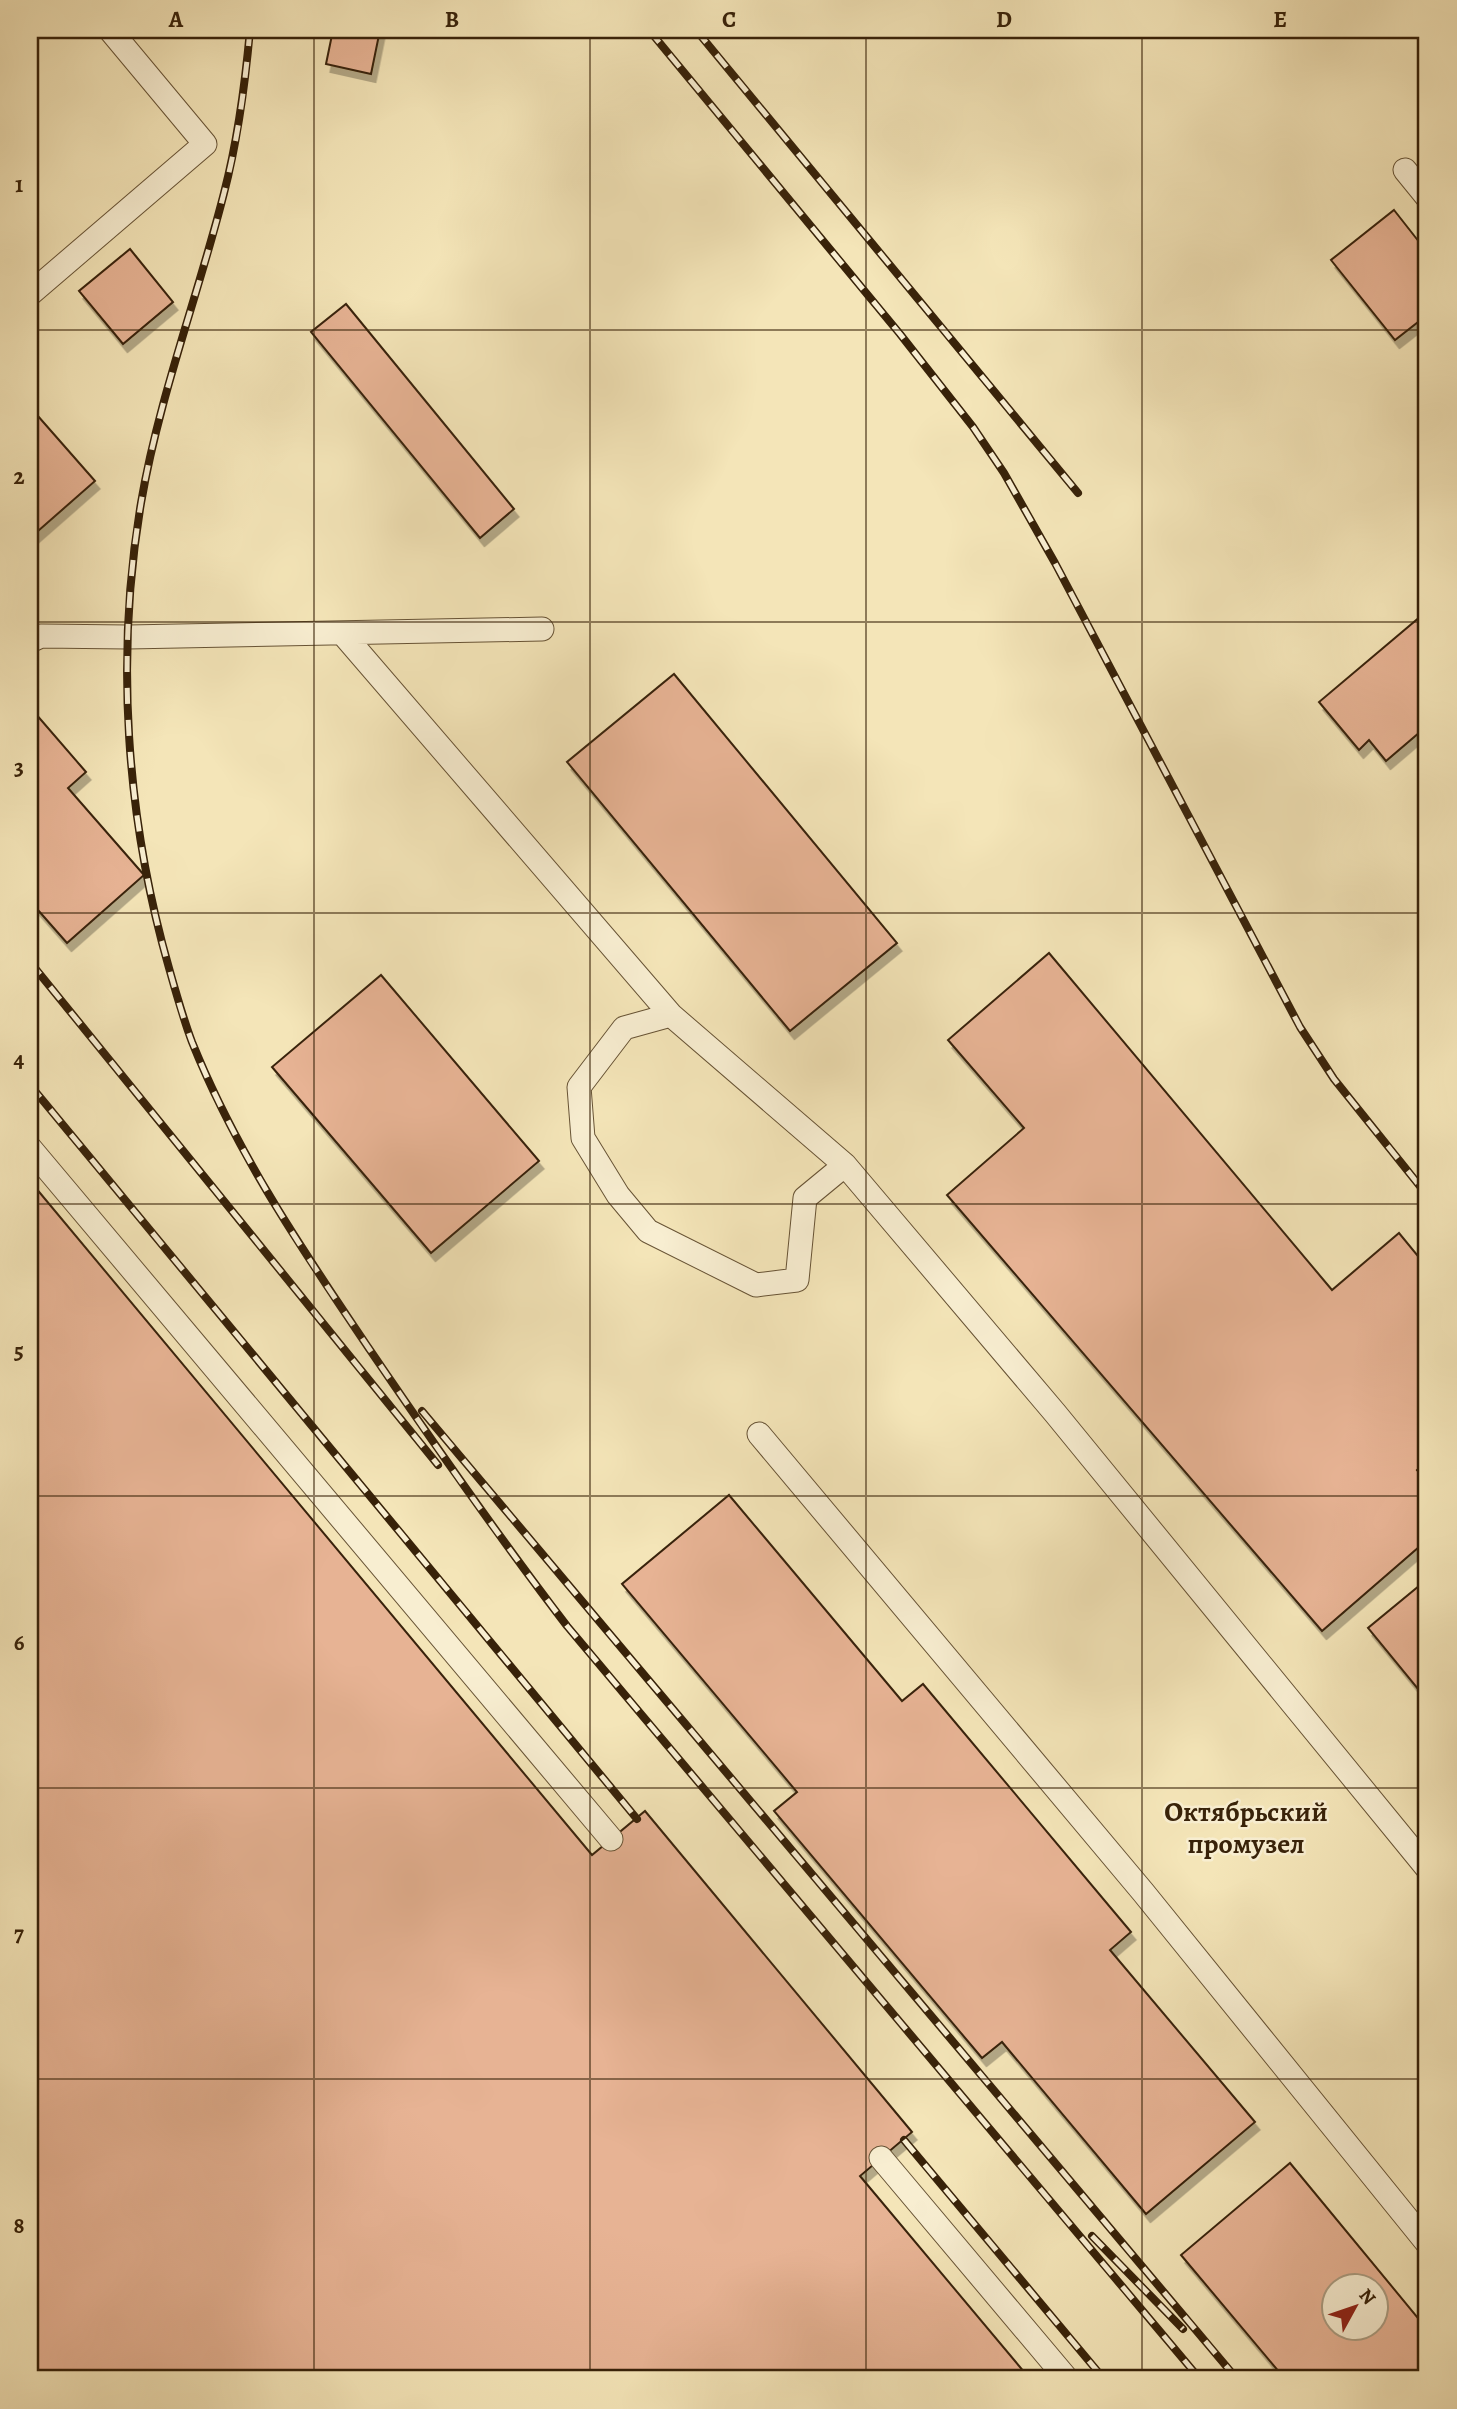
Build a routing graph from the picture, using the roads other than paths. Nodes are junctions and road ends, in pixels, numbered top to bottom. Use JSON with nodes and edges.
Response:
{"nodes":[{"id":1,"x":110,"y":30,"type":"edge"},
{"id":2,"x":1405,"y":170,"type":"dead end"},
{"id":3,"x":1427,"y":197,"type":"edge"},
{"id":4,"x":30,"y":294,"type":"edge"},
{"id":5,"x":542,"y":629,"type":"dead end"},
{"id":6,"x":344,"y":634,"type":"junction"},
{"id":7,"x":30,"y":641,"type":"edge"},
{"id":8,"x":671,"y":1015,"type":"junction"},
{"id":9,"x":30,"y":1148,"type":"edge"},
{"id":10,"x":845,"y":1165,"type":"junction"},
{"id":11,"x":759,"y":1434,"type":"dead end"},
{"id":12,"x":611,"y":1839,"type":"dead end"},
{"id":13,"x":1427,"y":1868,"type":"edge"},
{"id":14,"x":881,"y":2158,"type":"dead end"},
{"id":15,"x":1427,"y":2243,"type":"edge"},
{"id":16,"x":1067,"y":2379,"type":"edge"}],
"edges":[{"from":1,"to":4,"type":"lane"},
{"from":2,"to":3,"type":"lane"},
{"from":5,"to":6,"type":"lane"},
{"from":6,"to":7,"type":"lane"},
{"from":6,"to":8,"type":"lane"},
{"from":8,"to":10,"type":"lane"},
{"from":8,"to":10,"type":"lane"},
{"from":9,"to":12,"type":"lane"},
{"from":10,"to":13,"type":"lane"},
{"from":11,"to":15,"type":"lane"},
{"from":14,"to":16,"type":"lane"}]}
